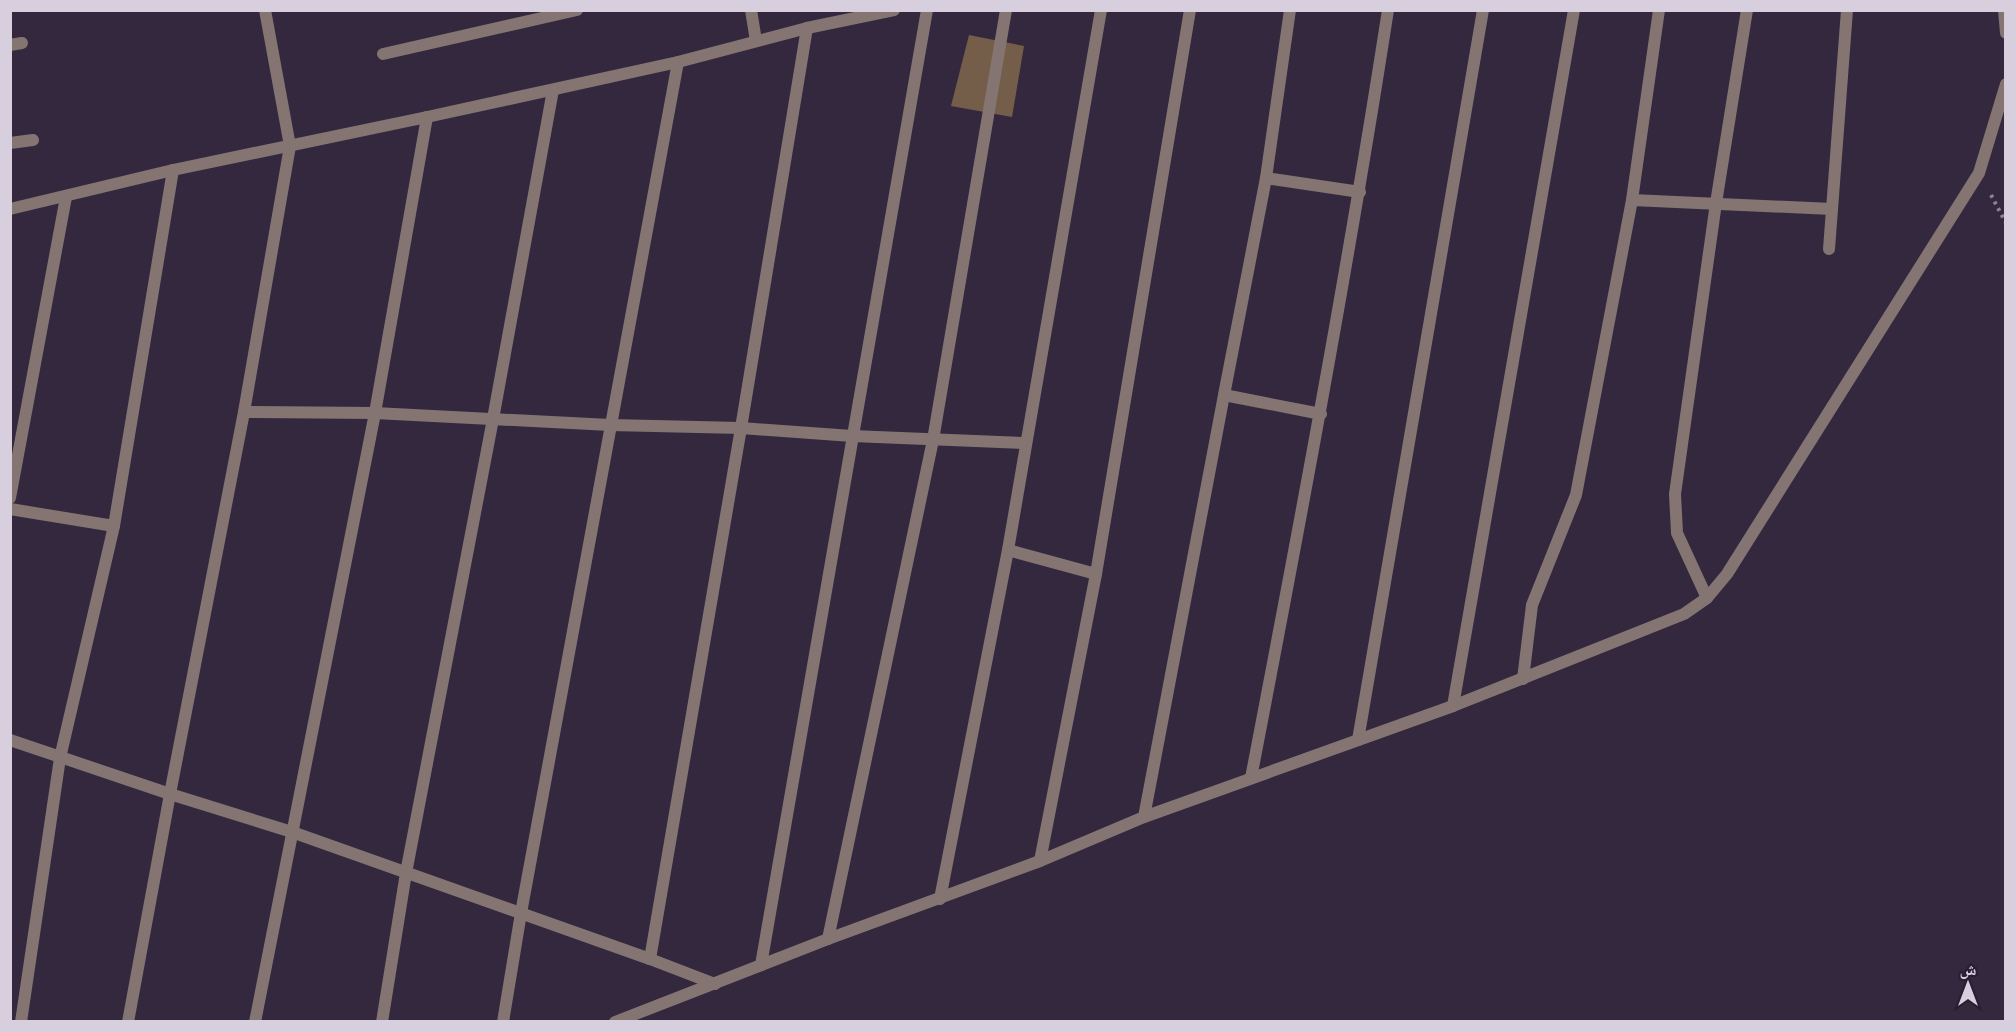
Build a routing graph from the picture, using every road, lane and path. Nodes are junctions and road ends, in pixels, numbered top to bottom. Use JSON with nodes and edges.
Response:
{"nodes":[{"id":1,"x":265,"y":10,"type":"edge"},
{"id":2,"x":577,"y":10,"type":"edge"},
{"id":3,"x":751,"y":10,"type":"edge"},
{"id":4,"x":894,"y":10,"type":"edge"},
{"id":5,"x":927,"y":10,"type":"edge"},
{"id":6,"x":1006,"y":10,"type":"edge"},
{"id":7,"x":1101,"y":10,"type":"edge"},
{"id":8,"x":1190,"y":10,"type":"edge"},
{"id":9,"x":1290,"y":10,"type":"edge"},
{"id":10,"x":1388,"y":10,"type":"edge"},
{"id":11,"x":1483,"y":10,"type":"edge"},
{"id":12,"x":1574,"y":10,"type":"edge"},
{"id":13,"x":1659,"y":10,"type":"edge"},
{"id":14,"x":1747,"y":10,"type":"edge"},
{"id":15,"x":1847,"y":10,"type":"edge"},
{"id":16,"x":2004,"y":10,"type":"edge"},
{"id":17,"x":807,"y":28,"type":"junction"},
{"id":18,"x":2006,"y":33,"type":"edge"},
{"id":19,"x":756,"y":41,"type":"junction"},
{"id":20,"x":383,"y":54,"type":"dead end"},
{"id":21,"x":678,"y":62,"type":"junction"},
{"id":22,"x":2006,"y":84,"type":"edge"},
{"id":23,"x":553,"y":90,"type":"junction"},
{"id":24,"x":427,"y":117,"type":"junction"},
{"id":25,"x":33,"y":140,"type":"dead end"},
{"id":26,"x":10,"y":143,"type":"edge"},
{"id":27,"x":290,"y":146,"type":"junction"},
{"id":28,"x":173,"y":170,"type":"junction"},
{"id":29,"x":1266,"y":178,"type":"junction"},
{"id":30,"x":1360,"y":192,"type":"junction"},
{"id":31,"x":66,"y":197,"type":"junction"},
{"id":32,"x":1632,"y":200,"type":"junction"},
{"id":33,"x":1716,"y":203,"type":"junction"},
{"id":34,"x":10,"y":209,"type":"edge"},
{"id":35,"x":1832,"y":209,"type":"junction"},
{"id":36,"x":1828,"y":249,"type":"dead end"},
{"id":37,"x":1224,"y":395,"type":"junction"},
{"id":38,"x":244,"y":412,"type":"junction"},
{"id":39,"x":375,"y":413,"type":"junction"},
{"id":40,"x":1321,"y":414,"type":"junction"},
{"id":41,"x":493,"y":419,"type":"junction"},
{"id":42,"x":610,"y":425,"type":"junction"},
{"id":43,"x":741,"y":428,"type":"junction"},
{"id":44,"x":852,"y":436,"type":"junction"},
{"id":45,"x":933,"y":440,"type":"junction"},
{"id":46,"x":1025,"y":443,"type":"junction"},
{"id":47,"x":10,"y":498,"type":"edge"},
{"id":48,"x":10,"y":509,"type":"edge"},
{"id":49,"x":114,"y":526,"type":"junction"},
{"id":50,"x":1008,"y":550,"type":"junction"},
{"id":51,"x":1096,"y":574,"type":"junction"},
{"id":52,"x":1707,"y":598,"type":"junction"},
{"id":53,"x":1523,"y":679,"type":"junction"},
{"id":54,"x":1454,"y":706,"type":"junction"},
{"id":55,"x":10,"y":740,"type":"edge"},
{"id":56,"x":1358,"y":740,"type":"junction"},
{"id":57,"x":60,"y":758,"type":"junction"},
{"id":58,"x":1251,"y":778,"type":"junction"},
{"id":59,"x":170,"y":794,"type":"junction"},
{"id":60,"x":1144,"y":817,"type":"junction"},
{"id":61,"x":292,"y":832,"type":"junction"},
{"id":62,"x":1040,"y":861,"type":"junction"},
{"id":63,"x":406,"y":873,"type":"junction"},
{"id":64,"x":940,"y":898,"type":"junction"},
{"id":65,"x":521,"y":913,"type":"junction"},
{"id":66,"x":828,"y":939,"type":"junction"},
{"id":67,"x":650,"y":959,"type":"junction"},
{"id":68,"x":761,"y":965,"type":"junction"},
{"id":69,"x":715,"y":984,"type":"junction"},
{"id":70,"x":21,"y":1022,"type":"edge"},
{"id":71,"x":129,"y":1022,"type":"edge"},
{"id":72,"x":255,"y":1022,"type":"edge"},
{"id":73,"x":382,"y":1022,"type":"edge"},
{"id":74,"x":503,"y":1022,"type":"edge"},
{"id":75,"x":615,"y":1022,"type":"edge"}],
"edges":[{"from":1,"to":27,"type":"street"},
{"from":2,"to":20,"type":"street"},
{"from":3,"to":19,"type":"street"},
{"from":4,"to":17,"type":"street"},
{"from":5,"to":44,"type":"street"},
{"from":6,"to":45,"type":"street"},
{"from":7,"to":46,"type":"street"},
{"from":8,"to":51,"type":"street"},
{"from":9,"to":29,"type":"street"},
{"from":10,"to":30,"type":"street"},
{"from":11,"to":56,"type":"street"},
{"from":12,"to":54,"type":"street"},
{"from":13,"to":32,"type":"street"},
{"from":14,"to":33,"type":"street"},
{"from":15,"to":35,"type":"street"},
{"from":16,"to":18,"type":"street"},
{"from":17,"to":19,"type":"street"},
{"from":17,"to":43,"type":"street"},
{"from":19,"to":21,"type":"street"},
{"from":21,"to":23,"type":"street"},
{"from":21,"to":42,"type":"street"},
{"from":22,"to":52,"type":"street"},
{"from":23,"to":24,"type":"street"},
{"from":23,"to":41,"type":"street"},
{"from":24,"to":27,"type":"street"},
{"from":24,"to":39,"type":"street"},
{"from":25,"to":26,"type":"street"},
{"from":27,"to":28,"type":"street"},
{"from":27,"to":38,"type":"street"},
{"from":28,"to":31,"type":"street"},
{"from":28,"to":49,"type":"street"},
{"from":29,"to":30,"type":"street"},
{"from":29,"to":37,"type":"street"},
{"from":30,"to":40,"type":"street"},
{"from":31,"to":34,"type":"street"},
{"from":31,"to":47,"type":"street"},
{"from":32,"to":33,"type":"street"},
{"from":32,"to":53,"type":"street"},
{"from":33,"to":35,"type":"street"},
{"from":33,"to":52,"type":"street"},
{"from":35,"to":36,"type":"street"},
{"from":37,"to":40,"type":"street"},
{"from":37,"to":60,"type":"street"},
{"from":38,"to":39,"type":"street"},
{"from":38,"to":59,"type":"street"},
{"from":39,"to":41,"type":"street"},
{"from":39,"to":61,"type":"street"},
{"from":40,"to":58,"type":"street"},
{"from":41,"to":42,"type":"street"},
{"from":41,"to":63,"type":"street"},
{"from":42,"to":43,"type":"street"},
{"from":42,"to":65,"type":"street"},
{"from":43,"to":44,"type":"street"},
{"from":43,"to":67,"type":"street"},
{"from":44,"to":45,"type":"street"},
{"from":44,"to":68,"type":"street"},
{"from":45,"to":46,"type":"street"},
{"from":45,"to":66,"type":"street"},
{"from":46,"to":50,"type":"street"},
{"from":48,"to":49,"type":"street"},
{"from":49,"to":57,"type":"street"},
{"from":50,"to":51,"type":"street"},
{"from":50,"to":64,"type":"street"},
{"from":51,"to":62,"type":"street"},
{"from":52,"to":53,"type":"street"},
{"from":53,"to":54,"type":"street"},
{"from":54,"to":56,"type":"street"},
{"from":55,"to":57,"type":"street"},
{"from":56,"to":58,"type":"street"},
{"from":57,"to":59,"type":"street"},
{"from":57,"to":70,"type":"street"},
{"from":58,"to":60,"type":"street"},
{"from":59,"to":61,"type":"street"},
{"from":59,"to":71,"type":"street"},
{"from":60,"to":62,"type":"street"},
{"from":61,"to":63,"type":"street"},
{"from":61,"to":72,"type":"street"},
{"from":62,"to":64,"type":"street"},
{"from":63,"to":65,"type":"street"},
{"from":63,"to":73,"type":"street"},
{"from":64,"to":66,"type":"street"},
{"from":65,"to":67,"type":"street"},
{"from":65,"to":74,"type":"street"},
{"from":66,"to":68,"type":"street"},
{"from":67,"to":69,"type":"street"},
{"from":68,"to":69,"type":"street"},
{"from":69,"to":75,"type":"street"}]}
